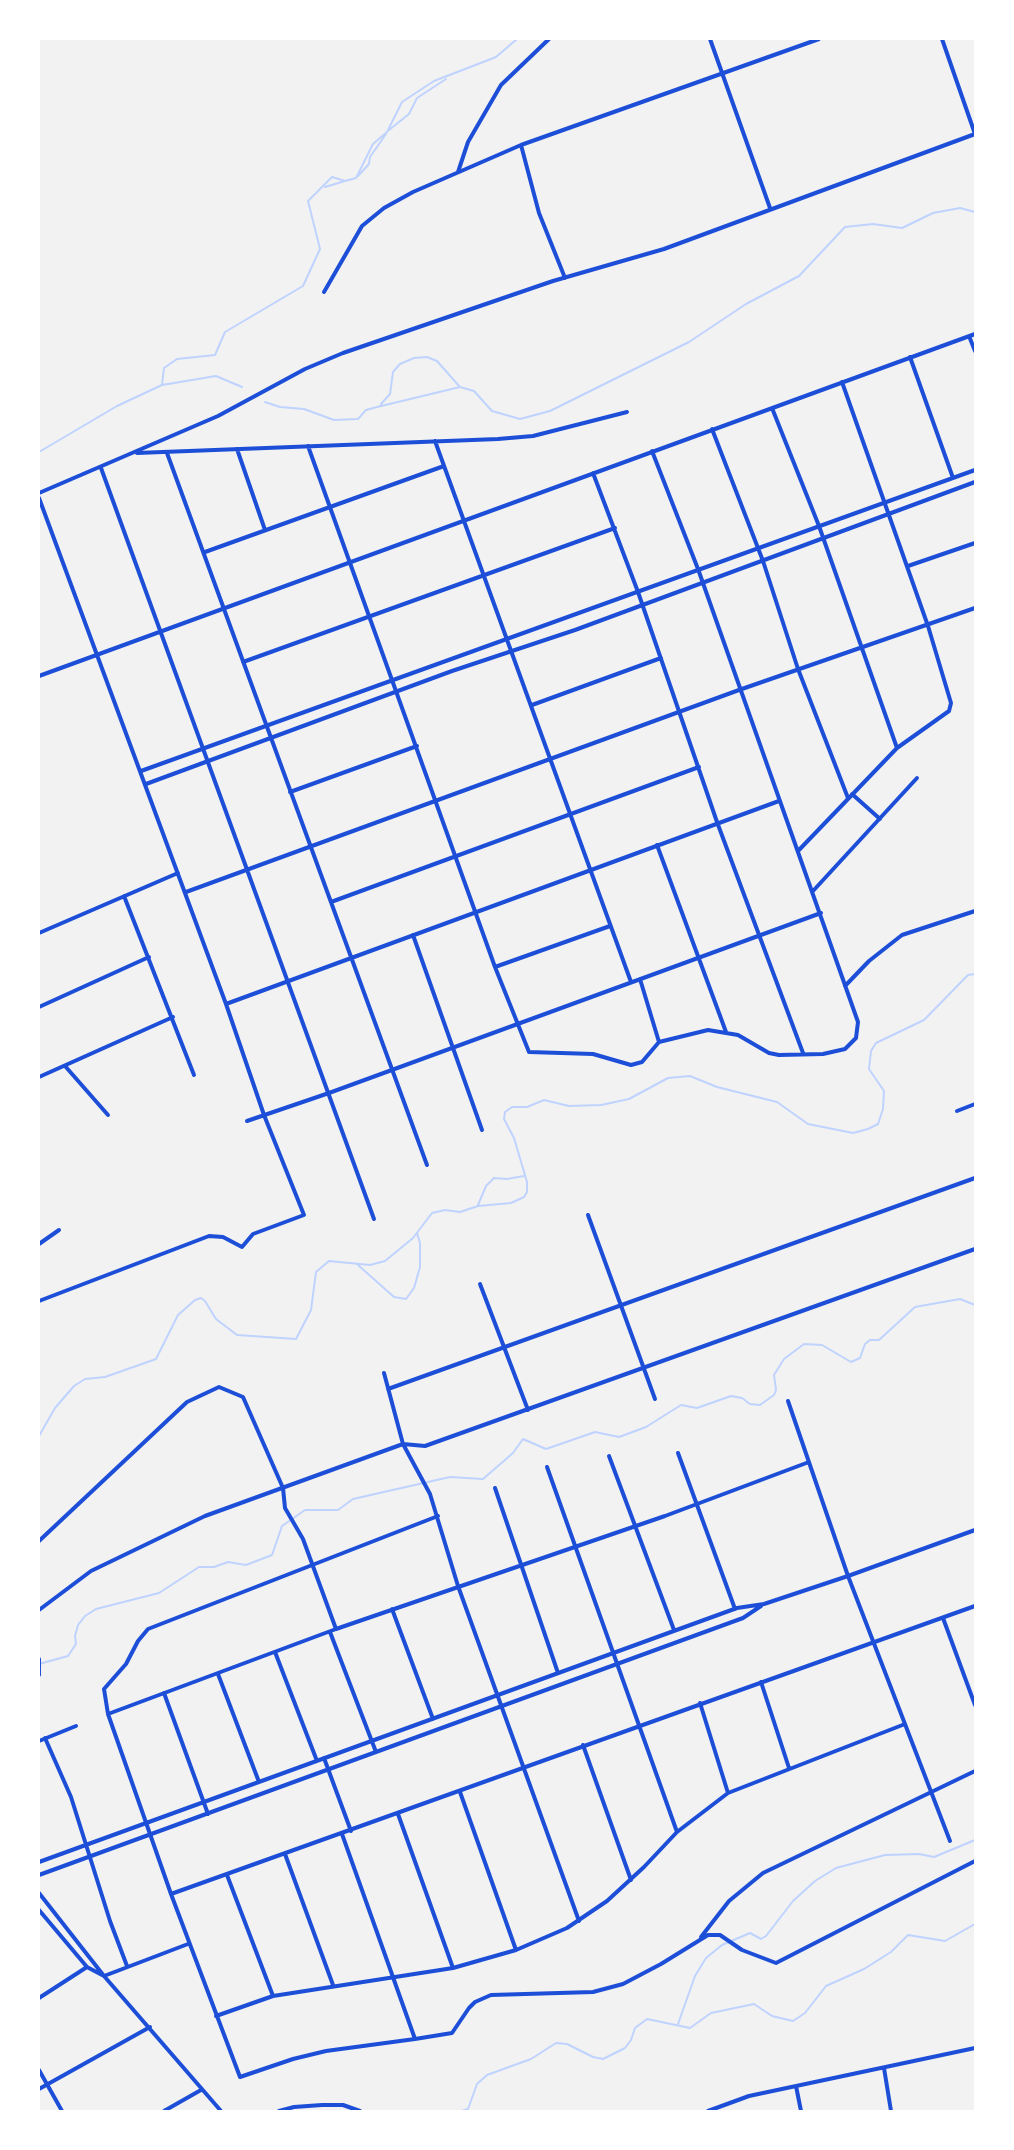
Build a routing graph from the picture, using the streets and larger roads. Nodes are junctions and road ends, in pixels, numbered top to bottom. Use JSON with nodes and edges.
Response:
{"nodes":[{"id":1,"x":549,"y":39,"type":"edge"},
{"id":2,"x":710,"y":39,"type":"edge"},
{"id":3,"x":819,"y":39,"type":"edge"},
{"id":4,"x":942,"y":39,"type":"edge"},
{"id":5,"x":723,"y":74,"type":"junction"},
{"id":6,"x":521,"y":145,"type":"junction"},
{"id":7,"x":458,"y":172,"type":"junction"},
{"id":8,"x":770,"y":208,"type":"junction"},
{"id":9,"x":565,"y":278,"type":"junction"},
{"id":10,"x":324,"y":292,"type":"dead end"},
{"id":11,"x":975,"y":334,"type":"edge"},
{"id":12,"x":969,"y":336,"type":"junction"},
{"id":13,"x":975,"y":351,"type":"edge"},
{"id":14,"x":910,"y":357,"type":"junction"},
{"id":15,"x":842,"y":382,"type":"junction"},
{"id":16,"x":772,"y":408,"type":"junction"},
{"id":17,"x":627,"y":412,"type":"dead end"},
{"id":18,"x":711,"y":429,"type":"junction"},
{"id":19,"x":435,"y":441,"type":"junction"},
{"id":20,"x":308,"y":446,"type":"junction"},
{"id":21,"x":237,"y":449,"type":"junction"},
{"id":22,"x":652,"y":451,"type":"junction"},
{"id":23,"x":133,"y":453,"type":"junction"},
{"id":24,"x":167,"y":453,"type":"junction"},
{"id":25,"x":444,"y":466,"type":"junction"},
{"id":26,"x":101,"y":468,"type":"junction"},
{"id":27,"x":975,"y":470,"type":"edge"},
{"id":28,"x":593,"y":473,"type":"junction"},
{"id":29,"x":952,"y":478,"type":"junction"},
{"id":30,"x":975,"y":482,"type":"edge"},
{"id":31,"x":39,"y":493,"type":"edge"},
{"id":32,"x":39,"y":498,"type":"edge"},
{"id":33,"x":884,"y":502,"type":"junction"},
{"id":34,"x":332,"y":506,"type":"junction"},
{"id":35,"x":887,"y":513,"type":"junction"},
{"id":36,"x":463,"y":520,"type":"junction"},
{"id":37,"x":819,"y":526,"type":"junction"},
{"id":38,"x":615,"y":528,"type":"junction"},
{"id":39,"x":266,"y":530,"type":"junction"},
{"id":40,"x":823,"y":538,"type":"junction"},
{"id":41,"x":975,"y":543,"type":"edge"},
{"id":42,"x":757,"y":548,"type":"junction"},
{"id":43,"x":204,"y":552,"type":"junction"},
{"id":44,"x":350,"y":561,"type":"junction"},
{"id":45,"x":763,"y":561,"type":"junction"},
{"id":46,"x":908,"y":566,"type":"junction"},
{"id":47,"x":698,"y":569,"type":"junction"},
{"id":48,"x":484,"y":575,"type":"junction"},
{"id":49,"x":702,"y":582,"type":"junction"},
{"id":50,"x":638,"y":592,"type":"junction"},
{"id":51,"x":642,"y":603,"type":"junction"},
{"id":52,"x":224,"y":607,"type":"junction"},
{"id":53,"x":975,"y":608,"type":"edge"},
{"id":54,"x":369,"y":618,"type":"junction"},
{"id":55,"x":928,"y":626,"type":"junction"},
{"id":56,"x":161,"y":631,"type":"junction"},
{"id":57,"x":508,"y":639,"type":"junction"},
{"id":58,"x":860,"y":649,"type":"junction"},
{"id":59,"x":512,"y":651,"type":"junction"},
{"id":60,"x":98,"y":653,"type":"junction"},
{"id":61,"x":661,"y":658,"type":"junction"},
{"id":62,"x":243,"y":662,"type":"junction"},
{"id":63,"x":798,"y":669,"type":"junction"},
{"id":64,"x":39,"y":676,"type":"edge"},
{"id":65,"x":393,"y":680,"type":"junction"},
{"id":66,"x":739,"y":690,"type":"junction"},
{"id":67,"x":397,"y":692,"type":"junction"},
{"id":68,"x":532,"y":705,"type":"junction"},
{"id":69,"x":680,"y":712,"type":"junction"},
{"id":70,"x":265,"y":726,"type":"junction"},
{"id":71,"x":270,"y":738,"type":"junction"},
{"id":72,"x":417,"y":746,"type":"junction"},
{"id":73,"x":897,"y":748,"type":"junction"},
{"id":74,"x":204,"y":749,"type":"junction"},
{"id":75,"x":552,"y":759,"type":"junction"},
{"id":76,"x":208,"y":762,"type":"junction"},
{"id":77,"x":699,"y":767,"type":"junction"},
{"id":78,"x":141,"y":771,"type":"junction"},
{"id":79,"x":917,"y":778,"type":"dead end"},
{"id":80,"x":146,"y":784,"type":"junction"},
{"id":81,"x":290,"y":792,"type":"junction"},
{"id":82,"x":852,"y":794,"type":"junction"},
{"id":83,"x":848,"y":798,"type":"junction"},
{"id":84,"x":779,"y":801,"type":"junction"},
{"id":85,"x":436,"y":802,"type":"junction"},
{"id":86,"x":572,"y":815,"type":"junction"},
{"id":87,"x":880,"y":819,"type":"junction"},
{"id":88,"x":717,"y":822,"type":"junction"},
{"id":89,"x":657,"y":845,"type":"junction"},
{"id":90,"x":312,"y":848,"type":"junction"},
{"id":91,"x":798,"y":852,"type":"junction"},
{"id":92,"x":457,"y":857,"type":"junction"},
{"id":93,"x":249,"y":871,"type":"junction"},
{"id":94,"x":590,"y":871,"type":"junction"},
{"id":95,"x":178,"y":873,"type":"junction"},
{"id":96,"x":813,"y":891,"type":"junction"},
{"id":97,"x":186,"y":892,"type":"junction"},
{"id":98,"x":124,"y":896,"type":"junction"},
{"id":99,"x":331,"y":903,"type":"junction"},
{"id":100,"x":476,"y":911,"type":"junction"},
{"id":101,"x":975,"y":911,"type":"edge"},
{"id":102,"x":821,"y":913,"type":"junction"},
{"id":103,"x":610,"y":926,"type":"junction"},
{"id":104,"x":39,"y":933,"type":"edge"},
{"id":105,"x":413,"y":934,"type":"junction"},
{"id":106,"x":761,"y":936,"type":"junction"},
{"id":107,"x":149,"y":957,"type":"junction"},
{"id":108,"x":700,"y":957,"type":"junction"},
{"id":109,"x":350,"y":958,"type":"junction"},
{"id":110,"x":495,"y":967,"type":"junction"},
{"id":111,"x":640,"y":979,"type":"junction"},
{"id":112,"x":289,"y":981,"type":"junction"},
{"id":113,"x":631,"y":982,"type":"junction"},
{"id":114,"x":845,"y":986,"type":"junction"},
{"id":115,"x":226,"y":1004,"type":"junction"},
{"id":116,"x":39,"y":1007,"type":"edge"},
{"id":117,"x":173,"y":1017,"type":"junction"},
{"id":118,"x":517,"y":1024,"type":"junction"},
{"id":119,"x":726,"y":1032,"type":"junction"},
{"id":120,"x":659,"y":1042,"type":"junction"},
{"id":121,"x":454,"y":1047,"type":"junction"},
{"id":122,"x":803,"y":1053,"type":"junction"},
{"id":123,"x":65,"y":1066,"type":"junction"},
{"id":124,"x":391,"y":1070,"type":"junction"},
{"id":125,"x":194,"y":1075,"type":"dead end"},
{"id":126,"x":39,"y":1077,"type":"edge"},
{"id":127,"x":329,"y":1094,"type":"junction"},
{"id":128,"x":975,"y":1104,"type":"edge"},
{"id":129,"x":957,"y":1111,"type":"dead end"},
{"id":130,"x":108,"y":1115,"type":"dead end"},
{"id":131,"x":264,"y":1115,"type":"junction"},
{"id":132,"x":247,"y":1121,"type":"dead end"},
{"id":133,"x":482,"y":1130,"type":"dead end"},
{"id":134,"x":427,"y":1165,"type":"dead end"},
{"id":135,"x":975,"y":1178,"type":"edge"},
{"id":136,"x":588,"y":1215,"type":"dead end"},
{"id":137,"x":374,"y":1219,"type":"dead end"},
{"id":138,"x":58,"y":1230,"type":"dead end"},
{"id":139,"x":39,"y":1244,"type":"edge"},
{"id":140,"x":975,"y":1249,"type":"edge"},
{"id":141,"x":480,"y":1284,"type":"dead end"},
{"id":142,"x":39,"y":1301,"type":"edge"},
{"id":143,"x":621,"y":1304,"type":"junction"},
{"id":144,"x":504,"y":1346,"type":"junction"},
{"id":145,"x":644,"y":1369,"type":"junction"},
{"id":146,"x":384,"y":1373,"type":"dead end"},
{"id":147,"x":388,"y":1389,"type":"junction"},
{"id":148,"x":655,"y":1399,"type":"dead end"},
{"id":149,"x":788,"y":1401,"type":"dead end"},
{"id":150,"x":528,"y":1410,"type":"junction"},
{"id":151,"x":403,"y":1444,"type":"junction"},
{"id":152,"x":678,"y":1453,"type":"dead end"},
{"id":153,"x":609,"y":1456,"type":"dead end"},
{"id":154,"x":809,"y":1462,"type":"junction"},
{"id":155,"x":547,"y":1467,"type":"dead end"},
{"id":156,"x":283,"y":1488,"type":"junction"},
{"id":157,"x":495,"y":1488,"type":"dead end"},
{"id":158,"x":697,"y":1504,"type":"junction"},
{"id":159,"x":438,"y":1516,"type":"junction"},
{"id":160,"x":635,"y":1526,"type":"junction"},
{"id":161,"x":975,"y":1530,"type":"edge"},
{"id":162,"x":39,"y":1541,"type":"edge"},
{"id":163,"x":575,"y":1546,"type":"junction"},
{"id":164,"x":312,"y":1564,"type":"junction"},
{"id":165,"x":521,"y":1564,"type":"junction"},
{"id":166,"x":848,"y":1576,"type":"junction"},
{"id":167,"x":458,"y":1586,"type":"junction"},
{"id":168,"x":764,"y":1604,"type":"junction"},
{"id":169,"x":975,"y":1606,"type":"edge"},
{"id":170,"x":392,"y":1609,"type":"junction"},
{"id":171,"x":735,"y":1609,"type":"junction"},
{"id":172,"x":39,"y":1610,"type":"edge"},
{"id":173,"x":943,"y":1618,"type":"junction"},
{"id":174,"x":336,"y":1629,"type":"junction"},
{"id":175,"x":674,"y":1630,"type":"junction"},
{"id":176,"x":330,"y":1632,"type":"junction"},
{"id":177,"x":873,"y":1641,"type":"junction"},
{"id":178,"x":275,"y":1652,"type":"junction"},
{"id":179,"x":612,"y":1653,"type":"junction"},
{"id":180,"x":39,"y":1659,"type":"edge"},
{"id":181,"x":616,"y":1665,"type":"junction"},
{"id":182,"x":558,"y":1673,"type":"junction"},
{"id":183,"x":218,"y":1674,"type":"junction"},
{"id":184,"x":39,"y":1675,"type":"edge"},
{"id":185,"x":761,"y":1682,"type":"junction"},
{"id":186,"x":164,"y":1693,"type":"junction"},
{"id":187,"x":498,"y":1694,"type":"junction"},
{"id":188,"x":700,"y":1704,"type":"junction"},
{"id":189,"x":975,"y":1705,"type":"edge"},
{"id":190,"x":503,"y":1707,"type":"junction"},
{"id":191,"x":108,"y":1714,"type":"junction"},
{"id":192,"x":434,"y":1719,"type":"junction"},
{"id":193,"x":905,"y":1724,"type":"junction"},
{"id":194,"x":638,"y":1725,"type":"junction"},
{"id":195,"x":76,"y":1726,"type":"dead end"},
{"id":196,"x":45,"y":1738,"type":"junction"},
{"id":197,"x":39,"y":1741,"type":"edge"},
{"id":198,"x":372,"y":1741,"type":"junction"},
{"id":199,"x":584,"y":1745,"type":"junction"},
{"id":200,"x":376,"y":1752,"type":"junction"},
{"id":201,"x":324,"y":1758,"type":"junction"},
{"id":202,"x":317,"y":1761,"type":"junction"},
{"id":203,"x":525,"y":1767,"type":"junction"},
{"id":204,"x":789,"y":1768,"type":"junction"},
{"id":205,"x":328,"y":1769,"type":"junction"},
{"id":206,"x":975,"y":1771,"type":"edge"},
{"id":207,"x":258,"y":1782,"type":"junction"},
{"id":208,"x":460,"y":1792,"type":"junction"},
{"id":209,"x":728,"y":1792,"type":"junction"},
{"id":210,"x":932,"y":1793,"type":"junction"},
{"id":211,"x":204,"y":1802,"type":"junction"},
{"id":212,"x":208,"y":1814,"type":"junction"},
{"id":213,"x":399,"y":1814,"type":"junction"},
{"id":214,"x":148,"y":1823,"type":"junction"},
{"id":215,"x":351,"y":1831,"type":"junction"},
{"id":216,"x":677,"y":1832,"type":"junction"},
{"id":217,"x":152,"y":1834,"type":"junction"},
{"id":218,"x":342,"y":1834,"type":"junction"},
{"id":219,"x":950,"y":1841,"type":"dead end"},
{"id":220,"x":87,"y":1845,"type":"junction"},
{"id":221,"x":285,"y":1854,"type":"junction"},
{"id":222,"x":90,"y":1857,"type":"junction"},
{"id":223,"x":975,"y":1860,"type":"edge"},
{"id":224,"x":39,"y":1862,"type":"edge"},
{"id":225,"x":39,"y":1875,"type":"edge"},
{"id":226,"x":227,"y":1875,"type":"junction"},
{"id":227,"x":631,"y":1880,"type":"junction"},
{"id":228,"x":39,"y":1893,"type":"edge"},
{"id":229,"x":171,"y":1894,"type":"junction"},
{"id":230,"x":39,"y":1910,"type":"edge"},
{"id":231,"x":579,"y":1921,"type":"junction"},
{"id":232,"x":701,"y":1938,"type":"junction"},
{"id":233,"x":188,"y":1944,"type":"junction"},
{"id":234,"x":516,"y":1950,"type":"junction"},
{"id":235,"x":127,"y":1966,"type":"junction"},
{"id":236,"x":87,"y":1967,"type":"junction"},
{"id":237,"x":453,"y":1968,"type":"junction"},
{"id":238,"x":104,"y":1976,"type":"junction"},
{"id":239,"x":393,"y":1977,"type":"junction"},
{"id":240,"x":333,"y":1985,"type":"junction"},
{"id":241,"x":273,"y":1996,"type":"junction"},
{"id":242,"x":39,"y":1998,"type":"edge"},
{"id":243,"x":216,"y":2016,"type":"junction"},
{"id":244,"x":150,"y":2027,"type":"junction"},
{"id":245,"x":415,"y":2039,"type":"junction"},
{"id":246,"x":975,"y":2048,"type":"edge"},
{"id":247,"x":884,"y":2068,"type":"junction"},
{"id":248,"x":39,"y":2070,"type":"edge"},
{"id":249,"x":47,"y":2084,"type":"junction"},
{"id":250,"x":796,"y":2086,"type":"junction"},
{"id":251,"x":39,"y":2089,"type":"edge"},
{"id":252,"x":201,"y":2090,"type":"junction"},
{"id":253,"x":62,"y":2111,"type":"edge"},
{"id":254,"x":164,"y":2111,"type":"edge"},
{"id":255,"x":221,"y":2111,"type":"edge"},
{"id":256,"x":279,"y":2111,"type":"edge"},
{"id":257,"x":360,"y":2111,"type":"edge"},
{"id":258,"x":708,"y":2111,"type":"edge"},
{"id":259,"x":801,"y":2111,"type":"edge"},
{"id":260,"x":891,"y":2111,"type":"edge"}],
"edges":[{"from":1,"to":7,"type":"street"},
{"from":2,"to":5,"type":"street"},
{"from":3,"to":5,"type":"street"},
{"from":4,"to":8,"type":"street"},
{"from":5,"to":6,"type":"street"},
{"from":5,"to":8,"type":"street"},
{"from":6,"to":7,"type":"street"},
{"from":6,"to":9,"type":"street"},
{"from":7,"to":10,"type":"street"},
{"from":8,"to":9,"type":"street"},
{"from":9,"to":23,"type":"street"},
{"from":11,"to":12,"type":"street"},
{"from":12,"to":13,"type":"street"},
{"from":12,"to":14,"type":"street"},
{"from":14,"to":15,"type":"street"},
{"from":14,"to":29,"type":"street"},
{"from":15,"to":16,"type":"street"},
{"from":15,"to":33,"type":"street"},
{"from":16,"to":18,"type":"street"},
{"from":16,"to":37,"type":"street"},
{"from":17,"to":19,"type":"street"},
{"from":18,"to":22,"type":"street"},
{"from":18,"to":42,"type":"street"},
{"from":19,"to":20,"type":"street"},
{"from":19,"to":25,"type":"street"},
{"from":20,"to":21,"type":"street"},
{"from":20,"to":34,"type":"street"},
{"from":21,"to":24,"type":"street"},
{"from":21,"to":39,"type":"street"},
{"from":22,"to":28,"type":"street"},
{"from":22,"to":47,"type":"street"},
{"from":23,"to":24,"type":"street"},
{"from":23,"to":26,"type":"street"},
{"from":24,"to":43,"type":"street"},
{"from":25,"to":34,"type":"street"},
{"from":25,"to":36,"type":"street"},
{"from":26,"to":31,"type":"street"},
{"from":26,"to":56,"type":"street"},
{"from":27,"to":29,"type":"street"},
{"from":28,"to":36,"type":"street"},
{"from":28,"to":38,"type":"street"},
{"from":29,"to":33,"type":"street"},
{"from":30,"to":35,"type":"street"},
{"from":32,"to":60,"type":"street"},
{"from":33,"to":35,"type":"street"},
{"from":33,"to":37,"type":"street"},
{"from":34,"to":39,"type":"street"},
{"from":34,"to":44,"type":"street"},
{"from":35,"to":40,"type":"street"},
{"from":35,"to":46,"type":"street"},
{"from":36,"to":44,"type":"street"},
{"from":36,"to":48,"type":"street"},
{"from":37,"to":40,"type":"street"},
{"from":37,"to":42,"type":"street"},
{"from":38,"to":48,"type":"street"},
{"from":38,"to":50,"type":"street"},
{"from":39,"to":43,"type":"street"},
{"from":40,"to":45,"type":"street"},
{"from":40,"to":58,"type":"street"},
{"from":41,"to":46,"type":"street"},
{"from":42,"to":45,"type":"street"},
{"from":42,"to":47,"type":"street"},
{"from":43,"to":52,"type":"street"},
{"from":44,"to":52,"type":"street"},
{"from":44,"to":54,"type":"street"},
{"from":45,"to":49,"type":"street"},
{"from":45,"to":63,"type":"street"},
{"from":46,"to":55,"type":"street"},
{"from":47,"to":49,"type":"street"},
{"from":47,"to":50,"type":"street"},
{"from":48,"to":54,"type":"street"},
{"from":48,"to":57,"type":"street"},
{"from":49,"to":51,"type":"street"},
{"from":49,"to":66,"type":"street"},
{"from":50,"to":51,"type":"street"},
{"from":50,"to":57,"type":"street"},
{"from":51,"to":59,"type":"street"},
{"from":51,"to":61,"type":"street"},
{"from":52,"to":56,"type":"street"},
{"from":52,"to":62,"type":"street"},
{"from":53,"to":55,"type":"street"},
{"from":54,"to":62,"type":"street"},
{"from":54,"to":65,"type":"street"},
{"from":55,"to":58,"type":"street"},
{"from":55,"to":73,"type":"street"},
{"from":56,"to":60,"type":"street"},
{"from":56,"to":74,"type":"street"},
{"from":57,"to":59,"type":"street"},
{"from":57,"to":65,"type":"street"},
{"from":58,"to":63,"type":"street"},
{"from":58,"to":73,"type":"street"},
{"from":59,"to":67,"type":"street"},
{"from":59,"to":68,"type":"street"},
{"from":60,"to":64,"type":"street"},
{"from":60,"to":78,"type":"street"},
{"from":61,"to":68,"type":"street"},
{"from":61,"to":69,"type":"street"},
{"from":62,"to":70,"type":"street"},
{"from":63,"to":66,"type":"street"},
{"from":63,"to":83,"type":"street"},
{"from":65,"to":67,"type":"street"},
{"from":65,"to":70,"type":"street"},
{"from":66,"to":69,"type":"street"},
{"from":66,"to":84,"type":"street"},
{"from":67,"to":71,"type":"street"},
{"from":67,"to":72,"type":"street"},
{"from":68,"to":75,"type":"street"},
{"from":69,"to":75,"type":"street"},
{"from":69,"to":77,"type":"street"},
{"from":70,"to":71,"type":"street"},
{"from":70,"to":74,"type":"street"},
{"from":71,"to":76,"type":"street"},
{"from":71,"to":81,"type":"street"},
{"from":72,"to":81,"type":"street"},
{"from":72,"to":85,"type":"street"},
{"from":73,"to":82,"type":"street"},
{"from":74,"to":76,"type":"street"},
{"from":74,"to":78,"type":"street"},
{"from":75,"to":85,"type":"street"},
{"from":75,"to":86,"type":"street"},
{"from":76,"to":80,"type":"street"},
{"from":76,"to":93,"type":"street"},
{"from":77,"to":86,"type":"street"},
{"from":77,"to":88,"type":"street"},
{"from":78,"to":80,"type":"street"},
{"from":79,"to":87,"type":"street"},
{"from":80,"to":95,"type":"street"},
{"from":81,"to":90,"type":"street"},
{"from":82,"to":83,"type":"street"},
{"from":82,"to":87,"type":"street"},
{"from":83,"to":91,"type":"street"},
{"from":84,"to":88,"type":"street"},
{"from":84,"to":91,"type":"street"},
{"from":85,"to":90,"type":"street"},
{"from":85,"to":92,"type":"street"},
{"from":86,"to":92,"type":"street"},
{"from":86,"to":94,"type":"street"},
{"from":87,"to":96,"type":"street"},
{"from":88,"to":89,"type":"street"},
{"from":88,"to":106,"type":"street"},
{"from":89,"to":94,"type":"street"},
{"from":89,"to":108,"type":"street"},
{"from":90,"to":93,"type":"street"},
{"from":90,"to":99,"type":"street"},
{"from":91,"to":96,"type":"street"},
{"from":92,"to":99,"type":"street"},
{"from":92,"to":100,"type":"street"},
{"from":93,"to":97,"type":"street"},
{"from":93,"to":112,"type":"street"},
{"from":94,"to":100,"type":"street"},
{"from":94,"to":103,"type":"street"},
{"from":95,"to":97,"type":"street"},
{"from":95,"to":98,"type":"street"},
{"from":96,"to":102,"type":"street"},
{"from":97,"to":115,"type":"street"},
{"from":98,"to":104,"type":"street"},
{"from":98,"to":107,"type":"street"},
{"from":99,"to":109,"type":"street"},
{"from":100,"to":105,"type":"street"},
{"from":100,"to":110,"type":"street"},
{"from":101,"to":114,"type":"street"},
{"from":102,"to":106,"type":"street"},
{"from":102,"to":114,"type":"street"},
{"from":103,"to":110,"type":"street"},
{"from":103,"to":113,"type":"street"},
{"from":105,"to":109,"type":"street"},
{"from":105,"to":121,"type":"street"},
{"from":106,"to":108,"type":"street"},
{"from":106,"to":122,"type":"street"},
{"from":107,"to":116,"type":"street"},
{"from":107,"to":117,"type":"street"},
{"from":108,"to":111,"type":"street"},
{"from":108,"to":119,"type":"street"},
{"from":109,"to":112,"type":"street"},
{"from":109,"to":124,"type":"street"},
{"from":110,"to":118,"type":"street"},
{"from":111,"to":113,"type":"street"},
{"from":111,"to":120,"type":"street"},
{"from":112,"to":115,"type":"street"},
{"from":112,"to":127,"type":"street"},
{"from":113,"to":118,"type":"street"},
{"from":114,"to":122,"type":"street"},
{"from":115,"to":131,"type":"street"},
{"from":117,"to":123,"type":"street"},
{"from":117,"to":125,"type":"street"},
{"from":118,"to":120,"type":"street"},
{"from":118,"to":121,"type":"street"},
{"from":119,"to":120,"type":"street"},
{"from":119,"to":122,"type":"street"},
{"from":121,"to":124,"type":"street"},
{"from":121,"to":133,"type":"street"},
{"from":123,"to":126,"type":"street"},
{"from":123,"to":130,"type":"street"},
{"from":124,"to":127,"type":"street"},
{"from":124,"to":134,"type":"street"},
{"from":127,"to":131,"type":"street"},
{"from":127,"to":137,"type":"street"},
{"from":128,"to":129,"type":"street"},
{"from":131,"to":132,"type":"street"},
{"from":131,"to":142,"type":"street"},
{"from":135,"to":143,"type":"street"},
{"from":136,"to":143,"type":"street"},
{"from":138,"to":139,"type":"street"},
{"from":140,"to":145,"type":"street"},
{"from":141,"to":144,"type":"street"},
{"from":143,"to":144,"type":"street"},
{"from":143,"to":145,"type":"street"},
{"from":144,"to":147,"type":"street"},
{"from":144,"to":150,"type":"street"},
{"from":145,"to":148,"type":"street"},
{"from":145,"to":150,"type":"street"},
{"from":146,"to":147,"type":"street"},
{"from":147,"to":151,"type":"street"},
{"from":149,"to":154,"type":"street"},
{"from":150,"to":151,"type":"street"},
{"from":151,"to":156,"type":"street"},
{"from":151,"to":159,"type":"street"},
{"from":152,"to":158,"type":"street"},
{"from":153,"to":160,"type":"street"},
{"from":154,"to":158,"type":"street"},
{"from":154,"to":166,"type":"street"},
{"from":155,"to":163,"type":"street"},
{"from":156,"to":162,"type":"street"},
{"from":156,"to":164,"type":"street"},
{"from":156,"to":172,"type":"street"},
{"from":157,"to":165,"type":"street"},
{"from":158,"to":160,"type":"street"},
{"from":158,"to":171,"type":"street"},
{"from":159,"to":164,"type":"street"},
{"from":159,"to":167,"type":"street"},
{"from":160,"to":163,"type":"street"},
{"from":160,"to":175,"type":"street"},
{"from":161,"to":166,"type":"street"},
{"from":163,"to":165,"type":"street"},
{"from":163,"to":179,"type":"street"},
{"from":164,"to":174,"type":"street"},
{"from":164,"to":191,"type":"street"},
{"from":165,"to":167,"type":"street"},
{"from":165,"to":182,"type":"street"},
{"from":166,"to":168,"type":"street"},
{"from":166,"to":177,"type":"street"},
{"from":167,"to":170,"type":"street"},
{"from":167,"to":187,"type":"street"},
{"from":168,"to":171,"type":"street"},
{"from":168,"to":181,"type":"street"},
{"from":169,"to":173,"type":"street"},
{"from":170,"to":174,"type":"street"},
{"from":170,"to":192,"type":"street"},
{"from":171,"to":175,"type":"street"},
{"from":173,"to":177,"type":"street"},
{"from":173,"to":189,"type":"street"},
{"from":174,"to":176,"type":"street"},
{"from":175,"to":179,"type":"street"},
{"from":176,"to":178,"type":"street"},
{"from":176,"to":198,"type":"street"},
{"from":177,"to":185,"type":"street"},
{"from":177,"to":193,"type":"street"},
{"from":178,"to":183,"type":"street"},
{"from":178,"to":202,"type":"street"},
{"from":179,"to":181,"type":"street"},
{"from":179,"to":182,"type":"street"},
{"from":180,"to":184,"type":"street"},
{"from":181,"to":190,"type":"street"},
{"from":181,"to":194,"type":"street"},
{"from":182,"to":187,"type":"street"},
{"from":183,"to":186,"type":"street"},
{"from":183,"to":207,"type":"street"},
{"from":185,"to":188,"type":"street"},
{"from":185,"to":204,"type":"street"},
{"from":186,"to":191,"type":"street"},
{"from":186,"to":211,"type":"street"},
{"from":187,"to":190,"type":"street"},
{"from":187,"to":192,"type":"street"},
{"from":188,"to":194,"type":"street"},
{"from":188,"to":209,"type":"street"},
{"from":190,"to":200,"type":"street"},
{"from":190,"to":203,"type":"street"},
{"from":191,"to":214,"type":"street"},
{"from":192,"to":198,"type":"street"},
{"from":193,"to":204,"type":"street"},
{"from":193,"to":210,"type":"street"},
{"from":194,"to":199,"type":"street"},
{"from":194,"to":216,"type":"street"},
{"from":195,"to":196,"type":"street"},
{"from":196,"to":197,"type":"street"},
{"from":196,"to":220,"type":"street"},
{"from":198,"to":200,"type":"street"},
{"from":198,"to":201,"type":"street"},
{"from":199,"to":203,"type":"street"},
{"from":199,"to":227,"type":"street"},
{"from":200,"to":205,"type":"street"},
{"from":201,"to":202,"type":"street"},
{"from":201,"to":205,"type":"street"},
{"from":202,"to":207,"type":"street"},
{"from":203,"to":208,"type":"street"},
{"from":203,"to":231,"type":"street"},
{"from":204,"to":209,"type":"street"},
{"from":205,"to":212,"type":"street"},
{"from":205,"to":215,"type":"street"},
{"from":206,"to":210,"type":"street"},
{"from":207,"to":211,"type":"street"},
{"from":208,"to":213,"type":"street"},
{"from":208,"to":234,"type":"street"},
{"from":209,"to":216,"type":"street"},
{"from":210,"to":219,"type":"street"},
{"from":210,"to":232,"type":"street"},
{"from":211,"to":212,"type":"street"},
{"from":211,"to":214,"type":"street"},
{"from":212,"to":217,"type":"street"},
{"from":213,"to":215,"type":"street"},
{"from":213,"to":237,"type":"street"},
{"from":214,"to":217,"type":"street"},
{"from":214,"to":220,"type":"street"},
{"from":215,"to":218,"type":"street"},
{"from":216,"to":227,"type":"street"},
{"from":217,"to":222,"type":"street"},
{"from":217,"to":229,"type":"street"},
{"from":218,"to":221,"type":"street"},
{"from":218,"to":239,"type":"street"},
{"from":220,"to":222,"type":"street"},
{"from":220,"to":224,"type":"street"},
{"from":221,"to":226,"type":"street"},
{"from":221,"to":240,"type":"street"},
{"from":222,"to":225,"type":"street"},
{"from":222,"to":235,"type":"street"},
{"from":223,"to":232,"type":"street"},
{"from":226,"to":229,"type":"street"},
{"from":226,"to":241,"type":"street"},
{"from":227,"to":231,"type":"street"},
{"from":228,"to":238,"type":"street"},
{"from":229,"to":233,"type":"street"},
{"from":230,"to":236,"type":"street"},
{"from":231,"to":234,"type":"street"},
{"from":232,"to":245,"type":"street"},
{"from":233,"to":235,"type":"street"},
{"from":233,"to":243,"type":"street"},
{"from":234,"to":237,"type":"street"},
{"from":235,"to":238,"type":"street"},
{"from":236,"to":238,"type":"street"},
{"from":236,"to":242,"type":"street"},
{"from":237,"to":239,"type":"street"},
{"from":238,"to":244,"type":"street"},
{"from":239,"to":240,"type":"street"},
{"from":239,"to":245,"type":"street"},
{"from":240,"to":241,"type":"street"},
{"from":241,"to":243,"type":"street"},
{"from":243,"to":245,"type":"street"},
{"from":244,"to":249,"type":"street"},
{"from":244,"to":252,"type":"street"},
{"from":246,"to":247,"type":"street"},
{"from":247,"to":250,"type":"street"},
{"from":247,"to":260,"type":"street"},
{"from":248,"to":249,"type":"street"},
{"from":249,"to":251,"type":"street"},
{"from":249,"to":253,"type":"street"},
{"from":250,"to":258,"type":"street"},
{"from":250,"to":259,"type":"street"},
{"from":252,"to":254,"type":"street"},
{"from":252,"to":255,"type":"street"},
{"from":256,"to":257,"type":"street"}]}
